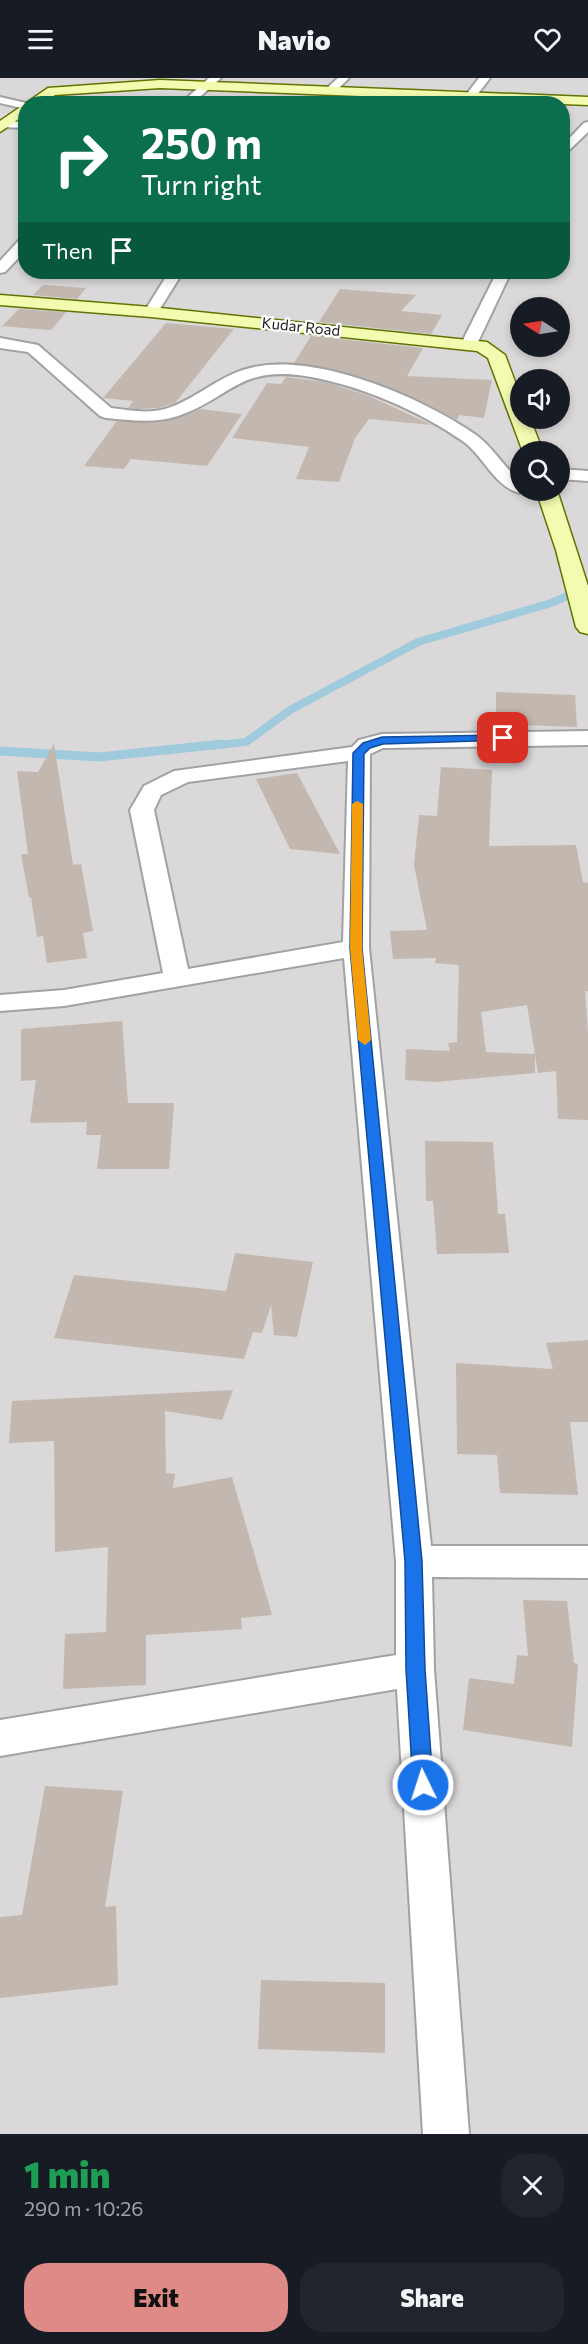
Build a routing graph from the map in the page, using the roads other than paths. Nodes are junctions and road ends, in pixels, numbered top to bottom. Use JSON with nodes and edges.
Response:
{"nodes":[{"id":1,"x":344,"y":78,"type":"edge"},
{"id":2,"x":485,"y":78,"type":"edge"},
{"id":3,"x":212,"y":81,"type":"edge"},
{"id":4,"x":330,"y":91,"type":"junction"},
{"id":5,"x":42,"y":96,"type":"edge"},
{"id":6,"x":194,"y":96,"type":"edge"},
{"id":7,"x":398,"y":96,"type":"edge"},
{"id":8,"x":470,"y":96,"type":"edge"},
{"id":9,"x":0,"y":100,"type":"edge"},
{"id":10,"x":570,"y":100,"type":"edge"},
{"id":11,"x":588,"y":100,"type":"edge"},
{"id":12,"x":18,"y":105,"type":"edge"},
{"id":13,"x":18,"y":113,"type":"edge"},
{"id":14,"x":18,"y":125,"type":"edge"},
{"id":15,"x":588,"y":125,"type":"edge"},
{"id":16,"x":2,"y":126,"type":"edge"},
{"id":17,"x":570,"y":150,"type":"edge"},
{"id":18,"x":18,"y":250,"type":"edge"},
{"id":19,"x":0,"y":269,"type":"edge"},
{"id":20,"x":172,"y":279,"type":"edge"},
{"id":21,"x":501,"y":279,"type":"edge"},
{"id":22,"x":0,"y":300,"type":"edge"},
{"id":23,"x":151,"y":312,"type":"junction"},
{"id":24,"x":0,"y":343,"type":"edge"},
{"id":25,"x":469,"y":344,"type":"junction"},
{"id":26,"x":529,"y":441,"type":"edge"},
{"id":27,"x":570,"y":475,"type":"edge"},
{"id":28,"x":588,"y":476,"type":"edge"},
{"id":29,"x":510,"y":482,"type":"edge"},
{"id":30,"x":549,"y":501,"type":"edge"},
{"id":31,"x":588,"y":627,"type":"edge"},
{"id":32,"x":588,"y":738,"type":"edge"},
{"id":33,"x":359,"y":753,"type":"junction"},
{"id":34,"x":356,"y":948,"type":"junction"},
{"id":35,"x":177,"y":978,"type":"junction"},
{"id":36,"x":0,"y":1003,"type":"edge"},
{"id":37,"x":414,"y":1561,"type":"junction"},
{"id":38,"x":588,"y":1562,"type":"edge"},
{"id":39,"x":416,"y":1669,"type":"junction"},
{"id":40,"x":0,"y":1738,"type":"edge"},
{"id":41,"x":446,"y":2134,"type":"edge"}],
"edges":[{"from":1,"to":4,"type":"street"},
{"from":2,"to":8,"type":"street"},
{"from":3,"to":4,"type":"street"},
{"from":3,"to":5,"type":"street"},
{"from":3,"to":6,"type":"street"},
{"from":4,"to":7,"type":"street"},
{"from":9,"to":12,"type":"street"},
{"from":10,"to":11,"type":"street"},
{"from":13,"to":16,"type":"street"},
{"from":14,"to":16,"type":"street"},
{"from":15,"to":17,"type":"street"},
{"from":18,"to":19,"type":"street"},
{"from":20,"to":23,"type":"street"},
{"from":21,"to":25,"type":"street"},
{"from":22,"to":23,"type":"street","name":"Kudar Road"},
{"from":23,"to":25,"type":"street","name":"Kudar Road"},
{"from":24,"to":29,"type":"street"},
{"from":25,"to":26,"type":"street","name":"Kudar Road"},
{"from":27,"to":28,"type":"street"},
{"from":30,"to":31,"type":"street"},
{"from":32,"to":33,"type":"street"},
{"from":33,"to":34,"type":"street"},
{"from":33,"to":35,"type":"street"},
{"from":34,"to":35,"type":"street"},
{"from":34,"to":37,"type":"street"},
{"from":35,"to":36,"type":"street"},
{"from":37,"to":38,"type":"street"},
{"from":37,"to":39,"type":"street"},
{"from":39,"to":40,"type":"street"},
{"from":39,"to":41,"type":"street"}]}
